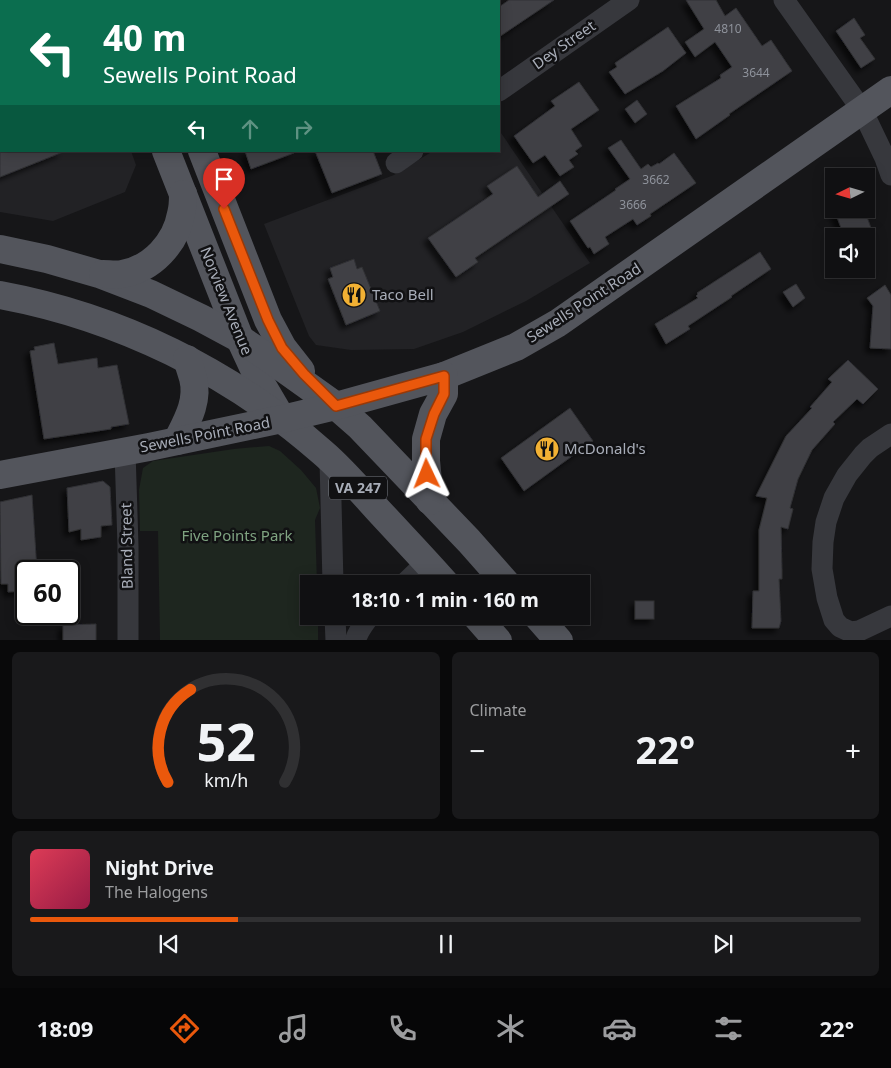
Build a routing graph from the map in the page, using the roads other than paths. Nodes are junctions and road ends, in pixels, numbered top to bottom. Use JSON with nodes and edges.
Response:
{"nodes":[{"id":1,"x":628,"y":0,"type":"edge"},
{"id":2,"x":784,"y":0,"type":"edge"},
{"id":3,"x":500,"y":90,"type":"edge"},
{"id":4,"x":891,"y":90,"type":"edge"},
{"id":5,"x":862,"y":110,"type":"junction"},
{"id":6,"x":166,"y":152,"type":"edge"},
{"id":7,"x":202,"y":152,"type":"edge"},
{"id":8,"x":891,"y":175,"type":"edge"},
{"id":9,"x":183,"y":194,"type":"junction"},
{"id":10,"x":0,"y":249,"type":"edge"},
{"id":11,"x":99,"y":274,"type":"junction"},
{"id":12,"x":0,"y":295,"type":"edge"},
{"id":13,"x":240,"y":339,"type":"junction"},
{"id":14,"x":187,"y":359,"type":"junction"},
{"id":15,"x":444,"y":376,"type":"junction"},
{"id":16,"x":336,"y":406,"type":"junction"},
{"id":17,"x":282,"y":420,"type":"junction"},
{"id":18,"x":891,"y":434,"type":"edge"},
{"id":19,"x":177,"y":441,"type":"junction"},
{"id":20,"x":125,"y":451,"type":"junction"},
{"id":21,"x":330,"y":460,"type":"junction"},
{"id":22,"x":0,"y":475,"type":"edge"},
{"id":23,"x":430,"y":501,"type":"junction"},
{"id":24,"x":427,"y":562,"type":"junction"},
{"id":25,"x":334,"y":575,"type":"edge"},
{"id":26,"x":413,"y":575,"type":"edge"},
{"id":27,"x":438,"y":575,"type":"edge"},
{"id":28,"x":499,"y":575,"type":"edge"},
{"id":29,"x":891,"y":616,"type":"edge"},
{"id":30,"x":335,"y":625,"type":"edge"},
{"id":31,"x":364,"y":625,"type":"edge"},
{"id":32,"x":484,"y":625,"type":"edge"},
{"id":33,"x":545,"y":625,"type":"edge"},
{"id":34,"x":128,"y":640,"type":"edge"},
{"id":35,"x":336,"y":640,"type":"edge"},
{"id":36,"x":355,"y":640,"type":"edge"},
{"id":37,"x":498,"y":640,"type":"edge"},
{"id":38,"x":559,"y":640,"type":"edge"}],
"edges":[{"from":1,"to":3,"type":"street","name":"Dey Street"},
{"from":2,"to":5,"type":"street"},
{"from":4,"to":5,"type":"main road","name":"Sewells Point Road"},
{"from":5,"to":8,"type":"street"},
{"from":5,"to":15,"type":"main road","name":"Sewells Point Road"},
{"from":6,"to":9,"type":"main road","name":"Norview Avenue","number":"VA 247"},
{"from":7,"to":16,"type":"main road","number":"VA 247"},
{"from":9,"to":11,"type":"main road"},
{"from":9,"to":13,"type":"main road","name":"Norview Avenue","number":"VA 247"},
{"from":10,"to":11,"type":"main road"},
{"from":11,"to":13,"type":"main road"},
{"from":12,"to":14,"type":"main road"},
{"from":13,"to":16,"type":"main road"},
{"from":13,"to":17,"type":"main road","name":"Norview Avenue","number":"VA 247"},
{"from":14,"to":17,"type":"main road"},
{"from":14,"to":19,"type":"main road"},
{"from":15,"to":16,"type":"main road","name":"Sewells Point Road"},
{"from":15,"to":23,"type":"main road"},
{"from":16,"to":17,"type":"main road","name":"Sewells Point Road"},
{"from":16,"to":23,"type":"main road","number":"VA 247"},
{"from":17,"to":19,"type":"main road","name":"Sewells Point Road"},
{"from":17,"to":21,"type":"main road","number":"VA 247"},
{"from":18,"to":29,"type":"street"},
{"from":19,"to":20,"type":"main road","name":"Sewells Point Road"},
{"from":20,"to":22,"type":"main road","name":"Sewells Point Road"},
{"from":20,"to":34,"type":"street","name":"Bland Street"},
{"from":21,"to":24,"type":"main road","number":"VA 247"},
{"from":21,"to":25,"type":"street"},
{"from":23,"to":28,"type":"main road","number":"VA 247"},
{"from":24,"to":26,"type":"street"},
{"from":24,"to":27,"type":"main road","number":"VA 247"},
{"from":30,"to":35,"type":"street"},
{"from":31,"to":36,"type":"street"},
{"from":32,"to":37,"type":"main road"},
{"from":33,"to":38,"type":"main road"}]}
